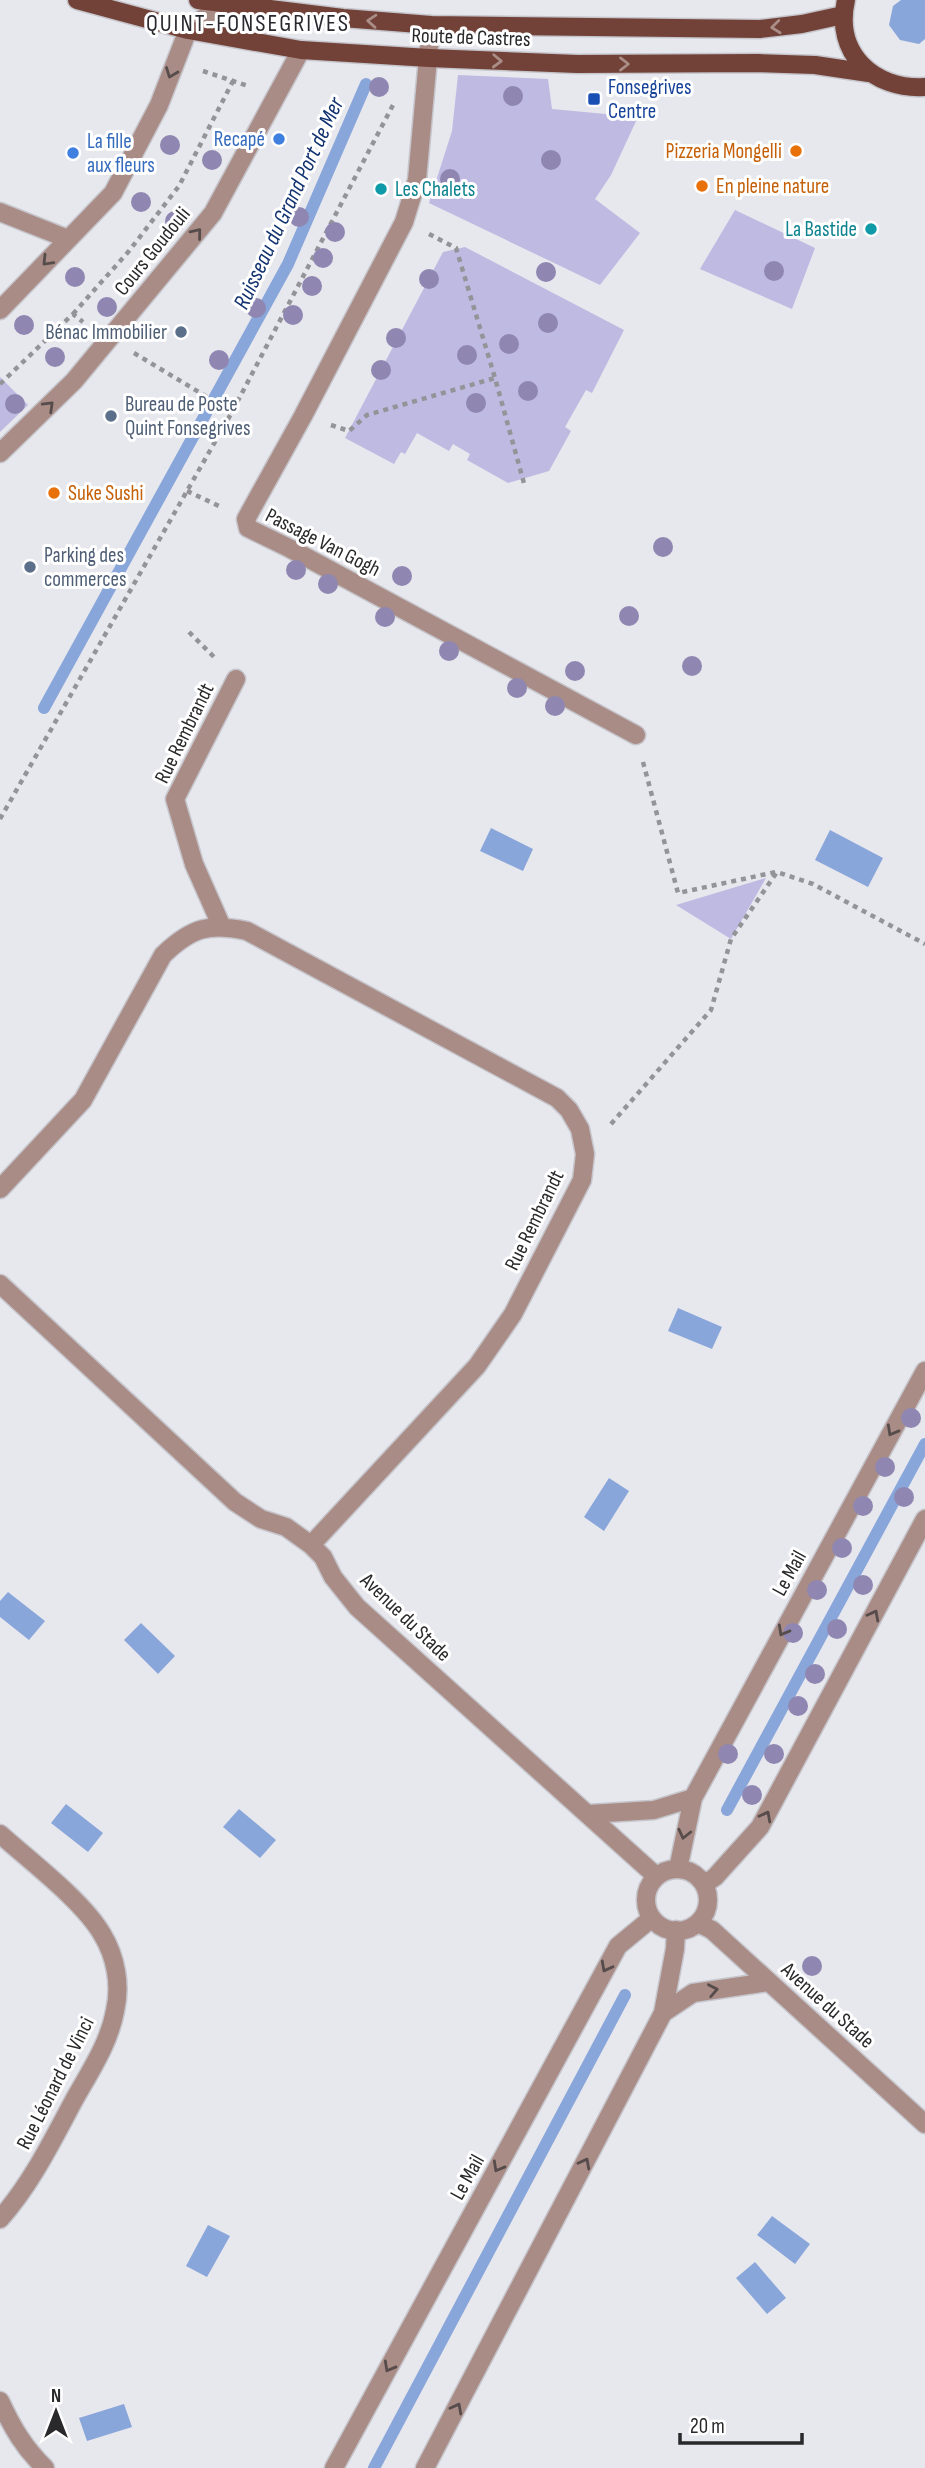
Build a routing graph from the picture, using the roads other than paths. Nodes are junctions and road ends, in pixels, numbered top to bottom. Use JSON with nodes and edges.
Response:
{"nodes":[{"id":1,"x":77,"y":0,"type":"edge"},
{"id":2,"x":198,"y":0,"type":"edge"},
{"id":3,"x":225,"y":2,"type":"junction"},
{"id":4,"x":845,"y":8,"type":"edge"},
{"id":5,"x":431,"y":24,"type":"junction"},
{"id":6,"x":188,"y":30,"type":"junction"},
{"id":7,"x":301,"y":50,"type":"junction"},
{"id":8,"x":429,"y":58,"type":"junction"},
{"id":9,"x":869,"y":73,"type":"junction"},
{"id":10,"x":925,"y":87,"type":"edge"},
{"id":11,"x":0,"y":212,"type":"edge"},
{"id":12,"x":68,"y":239,"type":"junction"},
{"id":13,"x":0,"y":310,"type":"edge"},
{"id":14,"x":0,"y":453,"type":"edge"},
{"id":15,"x":236,"y":679,"type":"road end"},
{"id":16,"x":636,"y":735,"type":"road end"},
{"id":17,"x":220,"y":925,"type":"junction"},
{"id":18,"x":0,"y":1189,"type":"edge"},
{"id":19,"x":0,"y":1284,"type":"edge"},
{"id":20,"x":925,"y":1371,"type":"edge"},
{"id":21,"x":925,"y":1519,"type":"edge"},
{"id":22,"x":311,"y":1545,"type":"junction"},
{"id":23,"x":692,"y":1798,"type":"junction"},
{"id":24,"x":589,"y":1814,"type":"junction"},
{"id":25,"x":0,"y":1834,"type":"edge"},
{"id":26,"x":678,"y":1869,"type":"junction"},
{"id":27,"x":656,"y":1876,"type":"junction"},
{"id":28,"x":705,"y":1884,"type":"junction"},
{"id":29,"x":652,"y":1917,"type":"junction"},
{"id":30,"x":698,"y":1923,"type":"junction"},
{"id":31,"x":676,"y":1930,"type":"junction"},
{"id":32,"x":768,"y":1982,"type":"junction"},
{"id":33,"x":663,"y":2013,"type":"junction"},
{"id":34,"x":925,"y":2124,"type":"edge"},
{"id":35,"x":0,"y":2219,"type":"edge"},
{"id":36,"x":0,"y":2401,"type":"edge"},
{"id":37,"x":45,"y":2468,"type":"edge"},
{"id":38,"x":334,"y":2468,"type":"edge"},
{"id":39,"x":425,"y":2468,"type":"edge"}],
"edges":[{"from":1,"to":6,"type":"main road","name":"Route de Castres"},
{"from":2,"to":3,"type":"main road","name":"Route de Castres"},
{"from":5,"to":3,"type":"main road","name":"Route de Castres","one_way":true},
{"from":3,"to":6,"type":"street"},
{"from":4,"to":5,"type":"main road","name":"Route de Castres","one_way":true},
{"from":4,"to":9,"type":"main road"},
{"from":5,"to":8,"type":"street","name":"Passage Van Gogh"},
{"from":6,"to":7,"type":"main road","name":"Route de Castres"},
{"from":6,"to":12,"type":"street","one_way":true},
{"from":7,"to":8,"type":"main road","name":"Route de Castres"},
{"from":14,"to":7,"type":"street","name":"Cours Goudouli","one_way":true},
{"from":8,"to":9,"type":"main road","name":"Route de Castres","one_way":true},
{"from":8,"to":16,"type":"street","name":"Passage Van Gogh"},
{"from":9,"to":10,"type":"main road","name":"Route de Castres"},
{"from":11,"to":12,"type":"street"},
{"from":12,"to":13,"type":"street","one_way":true},
{"from":15,"to":17,"type":"street","name":"Rue Rembrandt"},
{"from":17,"to":18,"type":"street"},
{"from":17,"to":22,"type":"street","name":"Rue Rembrandt"},
{"from":19,"to":22,"type":"street","name":"Avenue du Stade"},
{"from":20,"to":23,"type":"street","name":"Le Mail","one_way":true},
{"from":28,"to":21,"type":"street","one_way":true},
{"from":22,"to":24,"type":"street","name":"Avenue du Stade"},
{"from":23,"to":24,"type":"street"},
{"from":23,"to":26,"type":"street","name":"Le Mail","one_way":true},
{"from":24,"to":27,"type":"street","name":"Avenue du Stade"},
{"from":25,"to":35,"type":"street","name":"Rue Léonard de Vinci"},
{"from":26,"to":27,"type":"street"},
{"from":26,"to":28,"type":"street"},
{"from":27,"to":29,"type":"street"},
{"from":28,"to":30,"type":"street"},
{"from":29,"to":31,"type":"street"},
{"from":29,"to":38,"type":"street","name":"Le Mail","one_way":true},
{"from":30,"to":31,"type":"street"},
{"from":30,"to":32,"type":"street","name":"Avenue du Stade"},
{"from":31,"to":33,"type":"street"},
{"from":33,"to":32,"type":"street","one_way":true},
{"from":32,"to":34,"type":"street","name":"Avenue du Stade"},
{"from":39,"to":33,"type":"street","one_way":true},
{"from":36,"to":37,"type":"street"}]}
